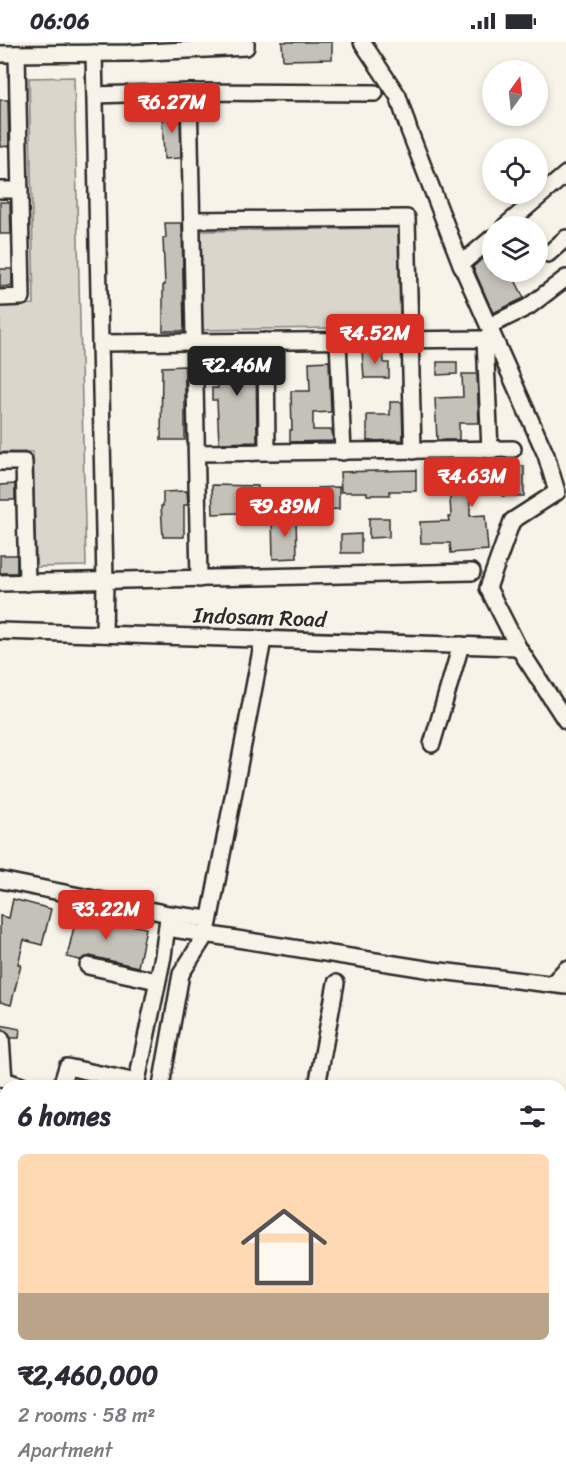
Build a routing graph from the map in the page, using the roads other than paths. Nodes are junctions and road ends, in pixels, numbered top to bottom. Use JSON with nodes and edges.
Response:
{"nodes":[{"id":1,"x":246,"y":42,"type":"edge"},
{"id":2,"x":362,"y":42,"type":"edge"},
{"id":3,"x":129,"y":48,"type":"edge"},
{"id":4,"x":94,"y":53,"type":"junction"},
{"id":5,"x":0,"y":54,"type":"edge"},
{"id":6,"x":17,"y":54,"type":"junction"},
{"id":7,"x":189,"y":92,"type":"junction"},
{"id":8,"x":375,"y":93,"type":"dead end"},
{"id":9,"x":95,"y":95,"type":"junction"},
{"id":10,"x":566,"y":174,"type":"edge"},
{"id":11,"x":0,"y":190,"type":"edge"},
{"id":12,"x":20,"y":190,"type":"junction"},
{"id":13,"x":517,"y":216,"type":"edge"},
{"id":14,"x":192,"y":220,"type":"junction"},
{"id":15,"x":566,"y":238,"type":"edge"},
{"id":16,"x":482,"y":246,"type":"edge"},
{"id":17,"x":548,"y":254,"type":"dead end"},
{"id":18,"x":461,"y":264,"type":"junction"},
{"id":19,"x":566,"y":278,"type":"edge"},
{"id":20,"x":0,"y":298,"type":"edge"},
{"id":21,"x":489,"y":326,"type":"junction"},
{"id":22,"x":338,"y":340,"type":"junction"},
{"id":23,"x":410,"y":340,"type":"junction"},
{"id":24,"x":266,"y":341,"type":"junction"},
{"id":25,"x":195,"y":342,"type":"junction"},
{"id":26,"x":100,"y":343,"type":"junction"},
{"id":27,"x":513,"y":449,"type":"dead end"},
{"id":28,"x":490,"y":450,"type":"junction"},
{"id":29,"x":413,"y":451,"type":"junction"},
{"id":30,"x":267,"y":452,"type":"junction"},
{"id":31,"x":343,"y":452,"type":"junction"},
{"id":32,"x":197,"y":453,"type":"junction"},
{"id":33,"x":0,"y":462,"type":"edge"},
{"id":34,"x":472,"y":572,"type":"dead end"},
{"id":35,"x":199,"y":579,"type":"junction"},
{"id":36,"x":105,"y":582,"type":"junction"},
{"id":37,"x":0,"y":583,"type":"edge"},
{"id":38,"x":27,"y":583,"type":"junction"},
{"id":39,"x":0,"y":631,"type":"edge"},
{"id":40,"x":104,"y":634,"type":"junction"},
{"id":41,"x":263,"y":640,"type":"junction"},
{"id":42,"x":461,"y":645,"type":"junction"},
{"id":43,"x":518,"y":647,"type":"junction"},
{"id":44,"x":566,"y":722,"type":"edge"},
{"id":45,"x":432,"y":744,"type":"dead end"},
{"id":46,"x":0,"y":880,"type":"edge"},
{"id":47,"x":168,"y":921,"type":"junction"},
{"id":48,"x":208,"y":926,"type":"junction"},
{"id":49,"x":88,"y":966,"type":"dead end"},
{"id":50,"x":566,"y":969,"type":"edge"},
{"id":51,"x":157,"y":981,"type":"junction"},
{"id":52,"x":336,"y":983,"type":"dead end"},
{"id":53,"x":559,"y":985,"type":"edge"},
{"id":54,"x":1,"y":1040,"type":"edge"},
{"id":55,"x":4,"y":1080,"type":"edge"},
{"id":56,"x":63,"y":1080,"type":"edge"},
{"id":57,"x":121,"y":1080,"type":"edge"},
{"id":58,"x":138,"y":1080,"type":"edge"},
{"id":59,"x":162,"y":1080,"type":"edge"},
{"id":60,"x":318,"y":1080,"type":"edge"}],
"edges":[{"from":1,"to":3,"type":"street"},
{"from":2,"to":18,"type":"street"},
{"from":3,"to":4,"type":"street"},
{"from":4,"to":6,"type":"street"},
{"from":4,"to":9,"type":"street"},
{"from":5,"to":6,"type":"street"},
{"from":6,"to":12,"type":"street"},
{"from":7,"to":8,"type":"street"},
{"from":7,"to":9,"type":"street"},
{"from":7,"to":14,"type":"street"},
{"from":9,"to":26,"type":"street"},
{"from":10,"to":13,"type":"street"},
{"from":11,"to":12,"type":"street"},
{"from":12,"to":20,"type":"street"},
{"from":14,"to":23,"type":"street"},
{"from":14,"to":25,"type":"street"},
{"from":15,"to":17,"type":"street"},
{"from":16,"to":18,"type":"street"},
{"from":18,"to":21,"type":"street"},
{"from":19,"to":21,"type":"street"},
{"from":21,"to":43,"type":"street"},
{"from":22,"to":23,"type":"street"},
{"from":22,"to":24,"type":"street"},
{"from":22,"to":31,"type":"street"},
{"from":23,"to":28,"type":"street"},
{"from":23,"to":29,"type":"street"},
{"from":24,"to":25,"type":"street"},
{"from":24,"to":30,"type":"street"},
{"from":25,"to":26,"type":"street"},
{"from":25,"to":32,"type":"street"},
{"from":26,"to":36,"type":"street"},
{"from":27,"to":28,"type":"street"},
{"from":28,"to":29,"type":"street"},
{"from":29,"to":31,"type":"street"},
{"from":30,"to":31,"type":"street"},
{"from":30,"to":32,"type":"street"},
{"from":32,"to":35,"type":"street"},
{"from":33,"to":38,"type":"street"},
{"from":34,"to":35,"type":"street"},
{"from":35,"to":36,"type":"street"},
{"from":36,"to":38,"type":"street"},
{"from":36,"to":40,"type":"street"},
{"from":37,"to":38,"type":"street"},
{"from":39,"to":40,"type":"street","name":"Indosam Road"},
{"from":40,"to":41,"type":"street","name":"Indosam Road"},
{"from":41,"to":42,"type":"street","name":"Indosam Road"},
{"from":41,"to":48,"type":"street"},
{"from":42,"to":43,"type":"street","name":"Indosam Road"},
{"from":42,"to":45,"type":"street"},
{"from":43,"to":44,"type":"street"},
{"from":46,"to":47,"type":"street"},
{"from":47,"to":48,"type":"street"},
{"from":47,"to":51,"type":"street"},
{"from":48,"to":53,"type":"street"},
{"from":48,"to":59,"type":"street"},
{"from":49,"to":51,"type":"street"},
{"from":50,"to":53,"type":"street"},
{"from":51,"to":58,"type":"street"},
{"from":52,"to":60,"type":"street"},
{"from":54,"to":55,"type":"street"},
{"from":56,"to":57,"type":"street"}]}
